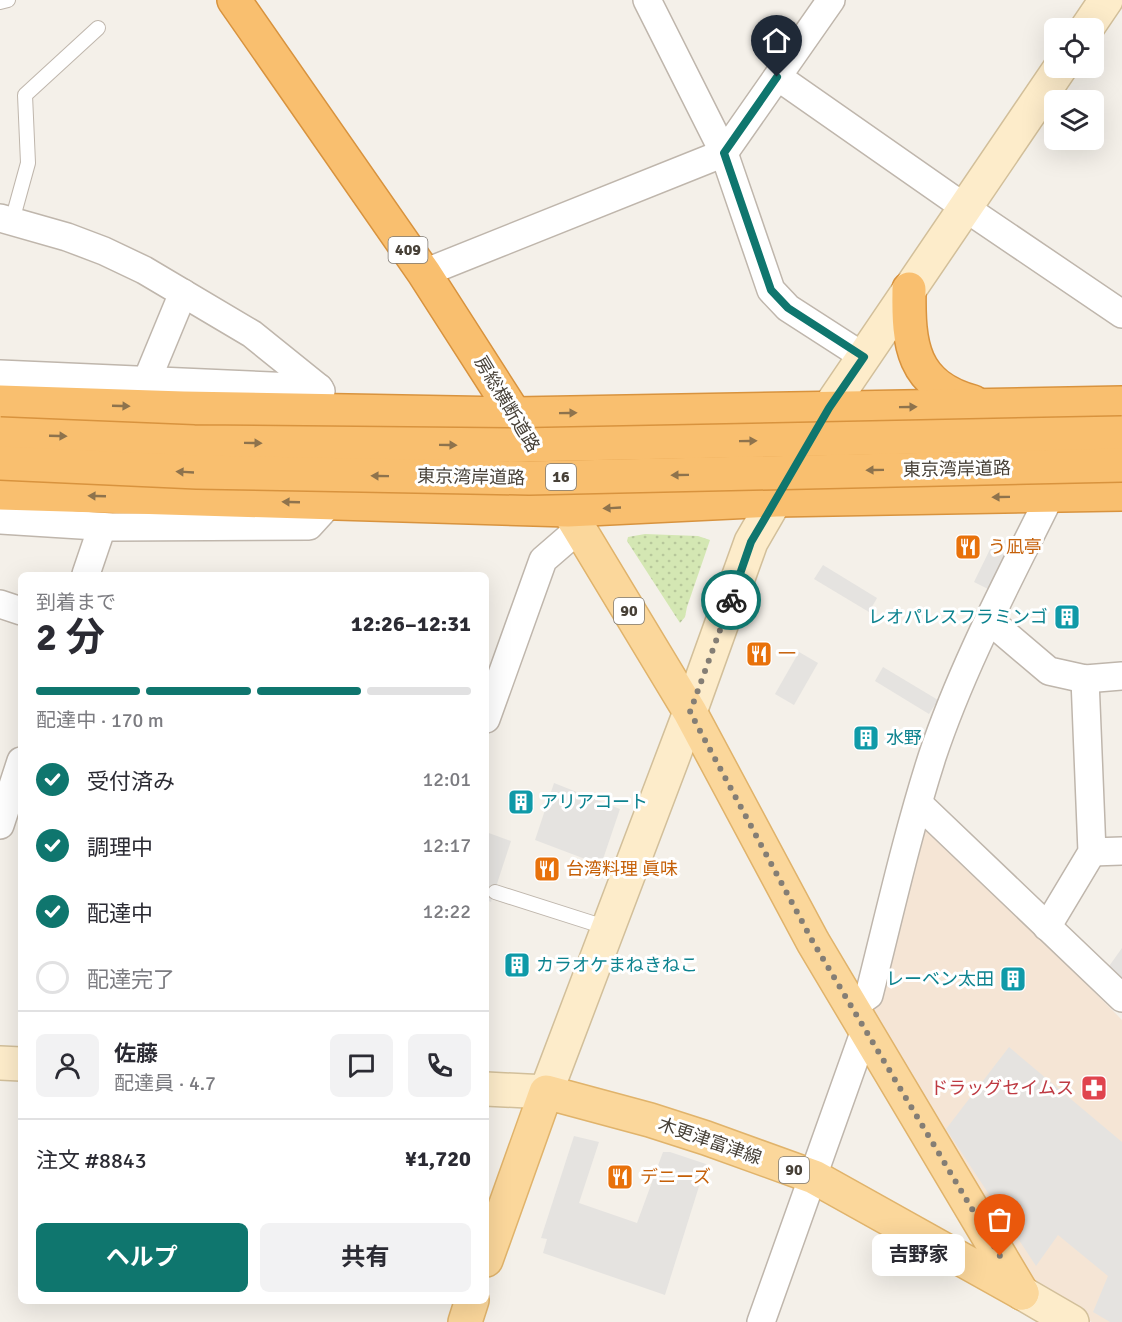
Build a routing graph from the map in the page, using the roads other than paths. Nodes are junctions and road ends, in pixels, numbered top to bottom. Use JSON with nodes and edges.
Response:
{"nodes":[{"id":1,"x":8,"y":0,"type":"edge"},
{"id":2,"x":234,"y":0,"type":"edge"},
{"id":3,"x":647,"y":0,"type":"edge"},
{"id":4,"x":831,"y":0,"type":"edge"},
{"id":5,"x":1106,"y":0,"type":"edge"},
{"id":6,"x":0,"y":2,"type":"edge"},
{"id":7,"x":1094,"y":18,"type":"edge"},
{"id":8,"x":98,"y":28,"type":"dead end"},
{"id":9,"x":777,"y":77,"type":"junction"},
{"id":10,"x":1053,"y":78,"type":"edge"},
{"id":11,"x":724,"y":153,"type":"junction"},
{"id":12,"x":964,"y":207,"type":"junction"},
{"id":13,"x":6,"y":219,"type":"edge"},
{"id":14,"x":424,"y":273,"type":"junction"},
{"id":15,"x":909,"y":289,"type":"junction"},
{"id":16,"x":183,"y":293,"type":"junction"},
{"id":17,"x":1122,"y":314,"type":"edge"},
{"id":18,"x":864,"y":357,"type":"junction"},
{"id":19,"x":0,"y":374,"type":"edge"},
{"id":20,"x":147,"y":380,"type":"junction"},
{"id":21,"x":1117,"y":397,"type":"edge"},
{"id":22,"x":328,"y":400,"type":"junction"},
{"id":23,"x":0,"y":402,"type":"edge"},
{"id":24,"x":983,"y":405,"type":"junction"},
{"id":25,"x":829,"y":408,"type":"junction"},
{"id":26,"x":516,"y":414,"type":"junction"},
{"id":27,"x":1122,"y":433,"type":"edge"},
{"id":28,"x":0,"y":434,"type":"edge"},
{"id":29,"x":0,"y":463,"type":"edge"},
{"id":30,"x":1122,"y":465,"type":"edge"},
{"id":31,"x":0,"y":493,"type":"edge"},
{"id":32,"x":1122,"y":494,"type":"edge"},
{"id":33,"x":1050,"y":496,"type":"junction"},
{"id":34,"x":776,"y":500,"type":"junction"},
{"id":35,"x":330,"y":503,"type":"junction"},
{"id":36,"x":574,"y":519,"type":"junction"},
{"id":37,"x":0,"y":520,"type":"edge"},
{"id":38,"x":102,"y":527,"type":"junction"},
{"id":39,"x":87,"y":572,"type":"edge"},
{"id":40,"x":0,"y":604,"type":"edge"},
{"id":41,"x":18,"y":610,"type":"edge"},
{"id":42,"x":990,"y":621,"type":"junction"},
{"id":43,"x":1122,"y":676,"type":"edge"},
{"id":44,"x":1085,"y":679,"type":"junction"},
{"id":45,"x":489,"y":711,"type":"edge"},
{"id":46,"x":690,"y":712,"type":"junction"},
{"id":47,"x":13,"y":762,"type":"edge"},
{"id":48,"x":919,"y":804,"type":"junction"},
{"id":49,"x":0,"y":825,"type":"edge"},
{"id":50,"x":1122,"y":851,"type":"edge"},
{"id":51,"x":1092,"y":852,"type":"junction"},
{"id":52,"x":495,"y":892,"type":"dead end"},
{"id":53,"x":1047,"y":927,"type":"junction"},
{"id":54,"x":608,"y":928,"type":"junction"},
{"id":55,"x":1122,"y":998,"type":"edge"},
{"id":56,"x":859,"y":1019,"type":"junction"},
{"id":57,"x":0,"y":1063,"type":"edge"},
{"id":58,"x":18,"y":1064,"type":"edge"},
{"id":59,"x":489,"y":1089,"type":"edge"},
{"id":60,"x":546,"y":1092,"type":"junction"},
{"id":61,"x":814,"y":1177,"type":"junction"},
{"id":62,"x":489,"y":1252,"type":"edge"},
{"id":63,"x":1022,"y":1293,"type":"junction"},
{"id":64,"x":471,"y":1304,"type":"edge"},
{"id":65,"x":465,"y":1322,"type":"edge"},
{"id":66,"x":760,"y":1322,"type":"edge"},
{"id":67,"x":1039,"y":1322,"type":"edge"},
{"id":68,"x":1072,"y":1322,"type":"edge"}],
"edges":[{"from":1,"to":6,"type":"lane"},
{"from":2,"to":14,"type":"highway","name":"房総横断道路","number":"409"},
{"from":3,"to":11,"type":"street"},
{"from":4,"to":9,"type":"street"},
{"from":5,"to":7,"type":"street"},
{"from":8,"to":13,"type":"lane"},
{"from":9,"to":11,"type":"street"},
{"from":9,"to":12,"type":"street"},
{"from":10,"to":12,"type":"street"},
{"from":11,"to":14,"type":"street"},
{"from":11,"to":18,"type":"street"},
{"from":12,"to":15,"type":"street"},
{"from":12,"to":17,"type":"street"},
{"from":13,"to":16,"type":"street"},
{"from":14,"to":26,"type":"highway","name":"房総横断道路","number":"409"},
{"from":15,"to":18,"type":"street"},
{"from":15,"to":24,"type":"highway"},
{"from":16,"to":20,"type":"street"},
{"from":16,"to":22,"type":"street"},
{"from":18,"to":25,"type":"street"},
{"from":19,"to":20,"type":"street"},
{"from":20,"to":22,"type":"street"},
{"from":21,"to":24,"type":"highway"},
{"from":21,"to":33,"type":"street"},
{"from":23,"to":22,"type":"highway","one_way":true},
{"from":22,"to":26,"type":"highway"},
{"from":25,"to":24,"type":"highway","one_way":true},
{"from":26,"to":25,"type":"highway","one_way":true},
{"from":25,"to":34,"type":"street"},
{"from":26,"to":36,"type":"highway","name":"房総横断道路","number":"409"},
{"from":28,"to":27,"type":"highway","name":"東京湾岸道路","number":"16","one_way":true,"bridge":true},
{"from":30,"to":29,"type":"highway","name":"東京湾岸道路","number":"16","one_way":true,"bridge":true},
{"from":35,"to":31,"type":"highway","number":"16","one_way":true},
{"from":32,"to":33,"type":"highway","number":"16"},
{"from":33,"to":34,"type":"highway","number":"16","one_way":true},
{"from":33,"to":42,"type":"street"},
{"from":34,"to":36,"type":"highway","number":"16","one_way":true},
{"from":34,"to":46,"type":"street"},
{"from":35,"to":36,"type":"highway","number":"16"},
{"from":35,"to":38,"type":"street"},
{"from":36,"to":45,"type":"street"},
{"from":36,"to":46,"type":"main road","name":"房総横断道路","number":"90"},
{"from":37,"to":38,"type":"street"},
{"from":38,"to":39,"type":"street"},
{"from":40,"to":41,"type":"street"},
{"from":42,"to":44,"type":"street"},
{"from":42,"to":48,"type":"street"},
{"from":43,"to":44,"type":"street"},
{"from":44,"to":51,"type":"street"},
{"from":46,"to":54,"type":"street"},
{"from":46,"to":56,"type":"main road","name":"房総横断道路","number":"90"},
{"from":47,"to":49,"type":"street"},
{"from":48,"to":53,"type":"street"},
{"from":48,"to":56,"type":"street"},
{"from":50,"to":51,"type":"street"},
{"from":51,"to":53,"type":"street"},
{"from":52,"to":54,"type":"lane"},
{"from":53,"to":55,"type":"street"},
{"from":54,"to":60,"type":"street"},
{"from":56,"to":61,"type":"street"},
{"from":56,"to":63,"type":"main road","name":"房総横断道路","number":"90"},
{"from":57,"to":58,"type":"street"},
{"from":59,"to":60,"type":"street"},
{"from":60,"to":61,"type":"main road","name":"木更津富津線","number":"90"},
{"from":60,"to":62,"type":"main road"},
{"from":61,"to":63,"type":"main road","name":"木更津富津線","number":"90"},
{"from":61,"to":66,"type":"street"},
{"from":63,"to":67,"type":"street"},
{"from":63,"to":68,"type":"street"},
{"from":64,"to":65,"type":"main road"}]}
